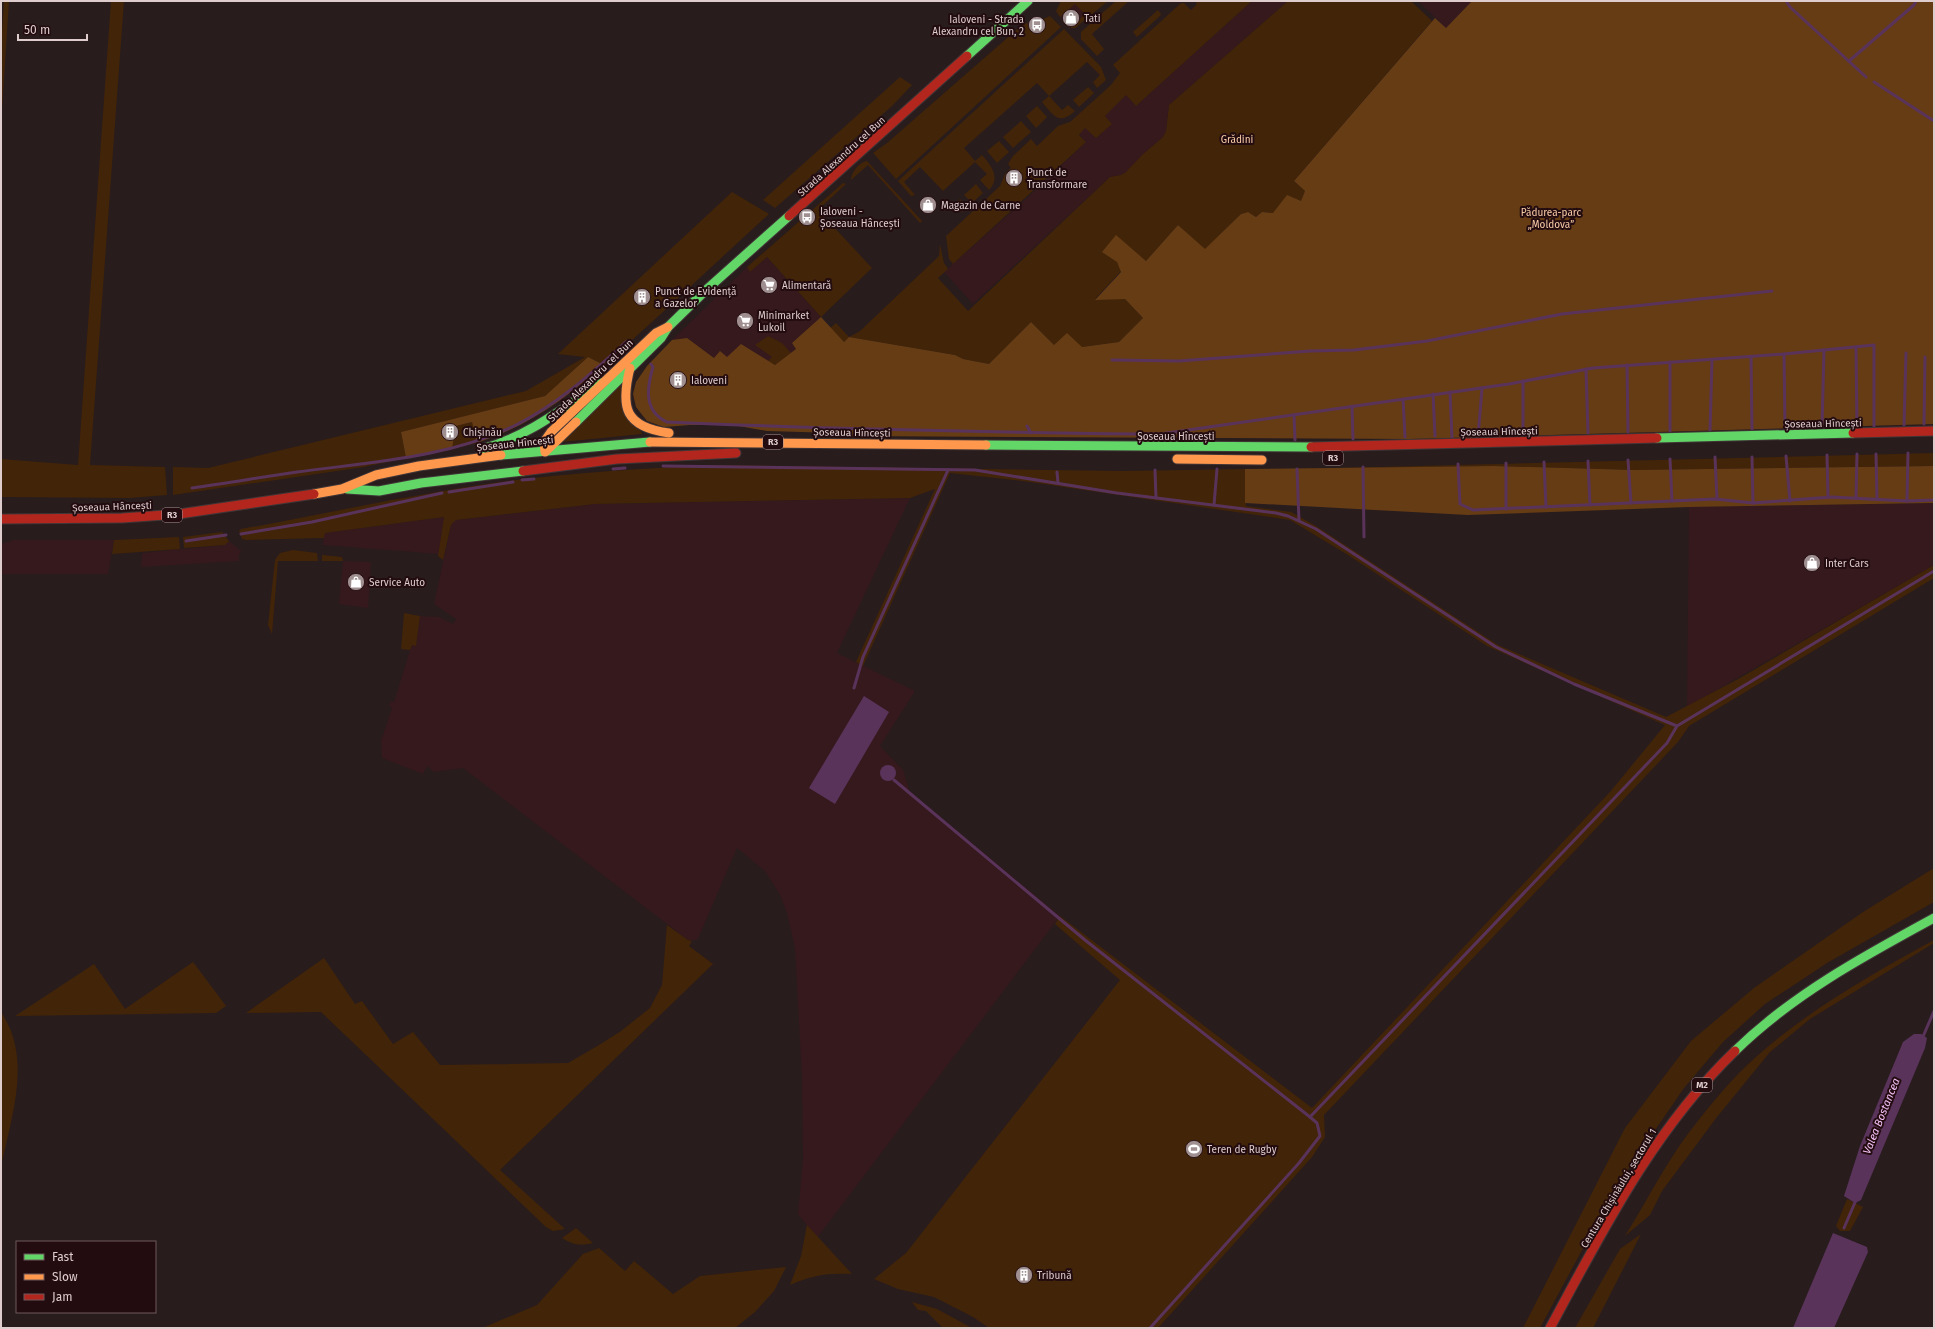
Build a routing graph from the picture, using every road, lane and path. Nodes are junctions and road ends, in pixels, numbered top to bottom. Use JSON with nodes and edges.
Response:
{"nodes":[{"id":1,"x":1028,"y":1,"type":"edge"},
{"id":2,"x":668,"y":327,"type":"junction"},
{"id":3,"x":630,"y":368,"type":"junction"},
{"id":4,"x":601,"y":383,"type":"junction"},
{"id":5,"x":1934,"y":431,"type":"edge"},
{"id":6,"x":908,"y":443,"type":"junction"},
{"id":7,"x":546,"y":453,"type":"junction"},
{"id":8,"x":732,"y":453,"type":"junction"},
{"id":9,"x":747,"y":454,"type":"dead end"},
{"id":10,"x":1171,"y":459,"type":"dead end"},
{"id":11,"x":1270,"y":459,"type":"dead end"},
{"id":12,"x":566,"y":464,"type":"junction"},
{"id":13,"x":419,"y":466,"type":"junction"},
{"id":14,"x":421,"y":483,"type":"junction"},
{"id":15,"x":342,"y":489,"type":"junction"},
{"id":16,"x":1,"y":518,"type":"edge"},
{"id":17,"x":1934,"y":918,"type":"edge"},
{"id":18,"x":1550,"y":1328,"type":"edge"}],
"edges":[{"from":1,"to":2,"type":"main road","name":"Strada Alexandru cel Bun"},
{"from":2,"to":3,"type":"main road","name":"Strada Alexandru cel Bun"},
{"from":2,"to":4,"type":"main road","name":"Strada Alexandru cel Bun"},
{"from":3,"to":6,"type":"main road","number":"R3"},
{"from":3,"to":7,"type":"main road","name":"Strada Alexandru cel Bun"},
{"from":4,"to":7,"type":"main road","name":"Strada Alexandru cel Bun"},
{"from":4,"to":13,"type":"main road","number":"R3"},
{"from":5,"to":6,"type":"main road","name":"Șoseaua Hîncești","number":"R3"},
{"from":6,"to":7,"type":"main road","name":"Șoseaua Hîncești","number":"R3"},
{"from":7,"to":8,"type":"main road","number":"R3"},
{"from":7,"to":12,"type":"main road"},
{"from":7,"to":13,"type":"main road","name":"Șoseaua Hîncești","number":"R3"},
{"from":7,"to":14,"type":"main road","number":"R3"},
{"from":8,"to":9,"type":"main road","number":"R3"},
{"from":8,"to":12,"type":"main road","number":"R3"},
{"from":10,"to":11,"type":"main road"},
{"from":12,"to":14,"type":"main road","name":"Șoseaua Hâncești","number":"R3"},
{"from":13,"to":15,"type":"main road","name":"Șoseaua Hâncești","number":"R3"},
{"from":14,"to":15,"type":"main road","name":"Șoseaua Hâncești","number":"R3"},
{"from":15,"to":16,"type":"main road","name":"Șoseaua Hâncești","number":"R3"},
{"from":17,"to":18,"type":"main road","name":"Centura Chișinăului, sectorul 1","number":"M2"}]}
